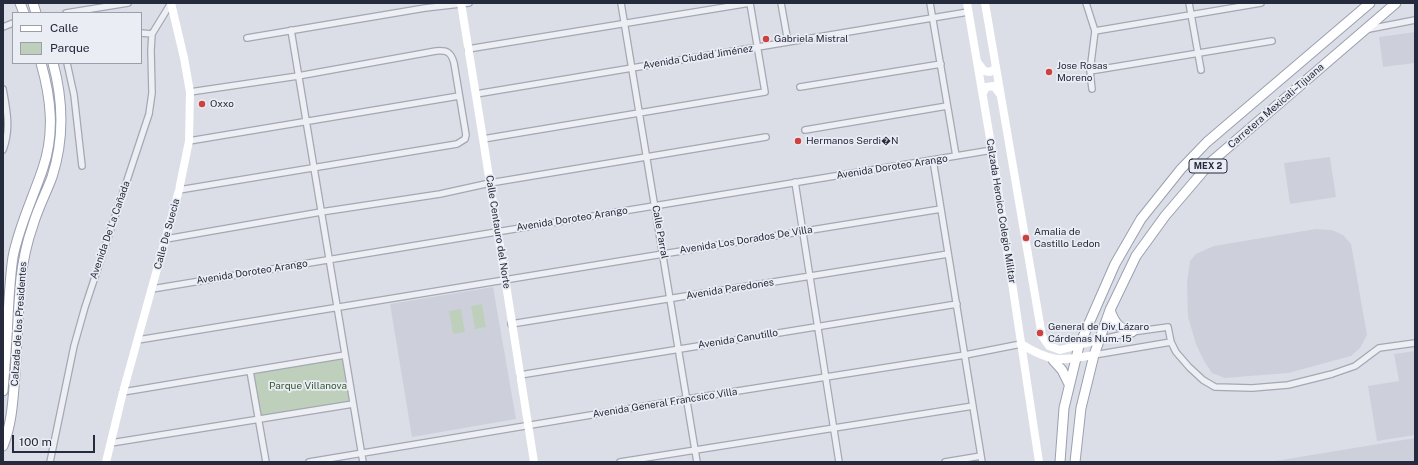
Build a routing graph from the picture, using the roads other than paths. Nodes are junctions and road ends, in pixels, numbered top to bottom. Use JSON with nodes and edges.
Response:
{"nodes":[{"id":1,"x":128,"y":3,"type":"edge"},
{"id":2,"x":171,"y":3,"type":"edge"},
{"id":3,"x":464,"y":3,"type":"edge"},
{"id":4,"x":621,"y":3,"type":"edge"},
{"id":5,"x":750,"y":3,"type":"edge"},
{"id":6,"x":781,"y":3,"type":"edge"},
{"id":7,"x":930,"y":3,"type":"edge"},
{"id":8,"x":967,"y":3,"type":"edge"},
{"id":9,"x":985,"y":3,"type":"edge"},
{"id":10,"x":1086,"y":3,"type":"edge"},
{"id":11,"x":1189,"y":3,"type":"edge"},
{"id":12,"x":1262,"y":3,"type":"edge"},
{"id":13,"x":1370,"y":3,"type":"edge"},
{"id":14,"x":1396,"y":3,"type":"edge"},
{"id":15,"x":76,"y":12,"type":"edge"},
{"id":16,"x":968,"y":12,"type":"junction"},
{"id":17,"x":1191,"y":15,"type":"junction"},
{"id":18,"x":933,"y":18,"type":"junction"},
{"id":19,"x":1415,"y":20,"type":"edge"},
{"id":20,"x":624,"y":24,"type":"junction"},
{"id":21,"x":1364,"y":29,"type":"junction"},
{"id":22,"x":291,"y":30,"type":"junction"},
{"id":23,"x":1095,"y":31,"type":"junction"},
{"id":24,"x":142,"y":33,"type":"edge"},
{"id":25,"x":152,"y":34,"type":"junction"},
{"id":26,"x":247,"y":38,"type":"dead end"},
{"id":27,"x":1272,"y":41,"type":"dead end"},
{"id":28,"x":788,"y":42,"type":"junction"},
{"id":29,"x":758,"y":48,"type":"junction"},
{"id":30,"x":468,"y":49,"type":"junction"},
{"id":31,"x":1198,"y":54,"type":"junction"},
{"id":32,"x":977,"y":60,"type":"junction"},
{"id":33,"x":41,"y":64,"type":"edge"},
{"id":34,"x":53,"y":64,"type":"edge"},
{"id":35,"x":67,"y":64,"type":"edge"},
{"id":36,"x":941,"y":64,"type":"junction"},
{"id":37,"x":632,"y":68,"type":"junction"},
{"id":38,"x":996,"y":68,"type":"junction"},
{"id":39,"x":1201,"y":70,"type":"dead end"},
{"id":40,"x":1090,"y":71,"type":"junction"},
{"id":41,"x":298,"y":76,"type":"junction"},
{"id":42,"x":800,"y":87,"type":"dead end"},
{"id":43,"x":1092,"y":89,"type":"dead end"},
{"id":44,"x":4,"y":92,"type":"edge"},
{"id":45,"x":190,"y":92,"type":"junction"},
{"id":46,"x":982,"y":93,"type":"junction"},
{"id":47,"x":476,"y":94,"type":"junction"},
{"id":48,"x":459,"y":96,"type":"junction"},
{"id":49,"x":1000,"y":96,"type":"junction"},
{"id":50,"x":947,"y":106,"type":"junction"},
{"id":51,"x":639,"y":113,"type":"junction"},
{"id":52,"x":306,"y":122,"type":"junction"},
{"id":53,"x":6,"y":125,"type":"edge"},
{"id":54,"x":806,"y":130,"type":"dead end"},
{"id":55,"x":766,"y":136,"type":"dead end"},
{"id":56,"x":484,"y":139,"type":"junction"},
{"id":57,"x":189,"y":141,"type":"junction"},
{"id":58,"x":1207,"y":142,"type":"junction"},
{"id":59,"x":3,"y":150,"type":"edge"},
{"id":60,"x":992,"y":150,"type":"junction"},
{"id":61,"x":647,"y":156,"type":"junction"},
{"id":62,"x":956,"y":156,"type":"junction"},
{"id":63,"x":933,"y":160,"type":"junction"},
{"id":64,"x":1211,"y":162,"type":"junction"},
{"id":65,"x":82,"y":166,"type":"dead end"},
{"id":66,"x":314,"y":168,"type":"junction"},
{"id":67,"x":796,"y":182,"type":"junction"},
{"id":68,"x":490,"y":183,"type":"junction"},
{"id":69,"x":179,"y":190,"type":"junction"},
{"id":70,"x":655,"y":206,"type":"junction"},
{"id":71,"x":941,"y":210,"type":"junction"},
{"id":72,"x":321,"y":212,"type":"junction"},
{"id":73,"x":497,"y":231,"type":"junction"},
{"id":74,"x":803,"y":231,"type":"junction"},
{"id":75,"x":166,"y":240,"type":"junction"},
{"id":76,"x":664,"y":254,"type":"junction"},
{"id":77,"x":948,"y":254,"type":"junction"},
{"id":78,"x":329,"y":260,"type":"junction"},
{"id":79,"x":809,"y":276,"type":"junction"},
{"id":80,"x":505,"y":280,"type":"junction"},
{"id":81,"x":152,"y":289,"type":"junction"},
{"id":82,"x":671,"y":298,"type":"junction"},
{"id":83,"x":957,"y":304,"type":"junction"},
{"id":84,"x":337,"y":307,"type":"junction"},
{"id":85,"x":1110,"y":310,"type":"junction"},
{"id":86,"x":511,"y":324,"type":"junction"},
{"id":87,"x":818,"y":326,"type":"junction"},
{"id":88,"x":1132,"y":332,"type":"junction"},
{"id":89,"x":138,"y":340,"type":"junction"},
{"id":90,"x":1098,"y":340,"type":"junction"},
{"id":91,"x":1171,"y":342,"type":"junction"},
{"id":92,"x":1415,"y":343,"type":"edge"},
{"id":93,"x":1022,"y":344,"type":"junction"},
{"id":94,"x":1079,"y":346,"type":"junction"},
{"id":95,"x":679,"y":348,"type":"junction"},
{"id":96,"x":345,"y":355,"type":"junction"},
{"id":97,"x":965,"y":355,"type":"junction"},
{"id":98,"x":1094,"y":356,"type":"junction"},
{"id":99,"x":1075,"y":359,"type":"junction"},
{"id":100,"x":1053,"y":360,"type":"junction"},
{"id":101,"x":250,"y":371,"type":"junction"},
{"id":102,"x":520,"y":375,"type":"junction"},
{"id":103,"x":825,"y":377,"type":"junction"},
{"id":104,"x":1069,"y":384,"type":"junction"},
{"id":105,"x":3,"y":391,"type":"edge"},
{"id":106,"x":123,"y":392,"type":"junction"},
{"id":107,"x":687,"y":399,"type":"junction"},
{"id":108,"x":353,"y":404,"type":"junction"},
{"id":109,"x":973,"y":406,"type":"junction"},
{"id":110,"x":259,"y":420,"type":"junction"},
{"id":111,"x":528,"y":426,"type":"junction"},
{"id":112,"x":833,"y":428,"type":"junction"},
{"id":113,"x":111,"y":443,"type":"junction"},
{"id":114,"x":3,"y":446,"type":"edge"},
{"id":115,"x":695,"y":450,"type":"junction"},
{"id":116,"x":361,"y":453,"type":"junction"},
{"id":117,"x":981,"y":459,"type":"edge"},
{"id":118,"x":50,"y":462,"type":"edge"},
{"id":119,"x":106,"y":462,"type":"edge"},
{"id":120,"x":266,"y":462,"type":"edge"},
{"id":121,"x":309,"y":462,"type":"edge"},
{"id":122,"x":363,"y":462,"type":"edge"},
{"id":123,"x":534,"y":462,"type":"edge"},
{"id":124,"x":620,"y":462,"type":"edge"},
{"id":125,"x":697,"y":462,"type":"edge"},
{"id":126,"x":839,"y":462,"type":"edge"},
{"id":127,"x":945,"y":462,"type":"edge"},
{"id":128,"x":1040,"y":462,"type":"edge"},
{"id":129,"x":1060,"y":462,"type":"edge"},
{"id":130,"x":1075,"y":462,"type":"edge"}],
"edges":[{"from":1,"to":15,"type":"street"},
{"from":2,"to":25,"type":"street","name":"Avenida De La Cañada"},
{"from":2,"to":45,"type":"street","name":"Calle De Suecia"},
{"from":3,"to":22,"type":"street"},
{"from":3,"to":30,"type":"street","name":"Calle Centauro del Norte"},
{"from":4,"to":20,"type":"street","name":"Calle Parral"},
{"from":5,"to":20,"type":"street"},
{"from":5,"to":29,"type":"street"},
{"from":6,"to":28,"type":"street"},
{"from":7,"to":18,"type":"street"},
{"from":8,"to":16,"type":"street","name":"Calzada Heroico Colegio Militar"},
{"from":9,"to":38,"type":"street","name":"Calzada Heroico Colegio Militar"},
{"from":10,"to":23,"type":"street"},
{"from":11,"to":17,"type":"street"},
{"from":12,"to":17,"type":"street"},
{"from":13,"to":58,"type":"main road","name":"Carretera Mexicali–Tijuana","number":"MEX 2"},
{"from":14,"to":21,"type":"main road","name":"Carretera Mexicali–Tijuana","number":"MEX 2"},
{"from":16,"to":18,"type":"street","name":"Avenida Ciudad Jiménez"},
{"from":16,"to":32,"type":"street","name":"Calzada Heroico Colegio Militar"},
{"from":17,"to":23,"type":"street"},
{"from":17,"to":31,"type":"street"},
{"from":18,"to":28,"type":"street","name":"Avenida Ciudad Jiménez"},
{"from":18,"to":36,"type":"street"},
{"from":19,"to":21,"type":"street"},
{"from":20,"to":30,"type":"street"},
{"from":20,"to":37,"type":"street","name":"Calle Parral"},
{"from":21,"to":64,"type":"main road","name":"Carretera Mexicali–Tijuana","number":"MEX 2"},
{"from":22,"to":26,"type":"street"},
{"from":22,"to":41,"type":"street"},
{"from":23,"to":40,"type":"street"},
{"from":24,"to":25,"type":"street"},
{"from":25,"to":118,"type":"street","name":"Avenida De La Cañada"},
{"from":27,"to":31,"type":"street"},
{"from":28,"to":29,"type":"street","name":"Avenida Ciudad Jiménez"},
{"from":29,"to":37,"type":"street","name":"Avenida Ciudad Jiménez"},
{"from":29,"to":51,"type":"street"},
{"from":30,"to":47,"type":"street","name":"Calle Centauro del Norte"},
{"from":31,"to":39,"type":"street"},
{"from":31,"to":40,"type":"street"},
{"from":32,"to":38,"type":"street"},
{"from":32,"to":46,"type":"street","name":"Calzada Heroico Colegio Militar"},
{"from":33,"to":105,"type":"main road","name":"Calzada de los Presidentes"},
{"from":34,"to":114,"type":"main road","name":"Calzada de los Presidentes"},
{"from":35,"to":65,"type":"street"},
{"from":36,"to":42,"type":"street"},
{"from":36,"to":50,"type":"street"},
{"from":37,"to":47,"type":"street","name":"Avenida Ciudad Jiménez"},
{"from":37,"to":51,"type":"street","name":"Calle Parral"},
{"from":38,"to":49,"type":"street","name":"Calzada Heroico Colegio Militar"},
{"from":40,"to":43,"type":"street"},
{"from":41,"to":45,"type":"street"},
{"from":41,"to":48,"type":"street"},
{"from":41,"to":52,"type":"street"},
{"from":44,"to":53,"type":"street"},
{"from":45,"to":57,"type":"street","name":"Calle De Suecia"},
{"from":46,"to":49,"type":"street"},
{"from":46,"to":60,"type":"street","name":"Calzada Heroico Colegio Militar"},
{"from":47,"to":56,"type":"street","name":"Calle Centauro del Norte"},
{"from":48,"to":52,"type":"street"},
{"from":48,"to":66,"type":"street"},
{"from":49,"to":94,"type":"street","name":"Calzada Heroico Colegio Militar"},
{"from":50,"to":54,"type":"street"},
{"from":50,"to":62,"type":"street"},
{"from":51,"to":56,"type":"street"},
{"from":51,"to":61,"type":"street","name":"Calle Parral"},
{"from":52,"to":57,"type":"street"},
{"from":52,"to":66,"type":"street"},
{"from":53,"to":59,"type":"street"},
{"from":55,"to":61,"type":"street"},
{"from":56,"to":68,"type":"street","name":"Calle Centauro del Norte"},
{"from":57,"to":69,"type":"street","name":"Calle De Suecia"},
{"from":58,"to":64,"type":"main road"},
{"from":58,"to":94,"type":"main road","name":"Carretera Mexicali–Tijuana","number":"MEX 2"},
{"from":60,"to":62,"type":"street","name":"Avenida Doroteo Arango"},
{"from":60,"to":93,"type":"street","name":"Calzada Heroico Colegio Militar"},
{"from":61,"to":68,"type":"street"},
{"from":61,"to":70,"type":"street","name":"Calle Parral"},
{"from":62,"to":63,"type":"street","name":"Avenida Doroteo Arango"},
{"from":63,"to":67,"type":"street","name":"Avenida Doroteo Arango"},
{"from":63,"to":71,"type":"street"},
{"from":64,"to":85,"type":"main road","name":"Carretera Mexicali–Tijuana","number":"MEX 2"},
{"from":66,"to":69,"type":"street"},
{"from":66,"to":72,"type":"street"},
{"from":67,"to":70,"type":"street","name":"Avenida Doroteo Arango"},
{"from":67,"to":74,"type":"street"},
{"from":68,"to":72,"type":"street"},
{"from":68,"to":73,"type":"street","name":"Calle Centauro del Norte"},
{"from":69,"to":75,"type":"street","name":"Calle De Suecia"},
{"from":70,"to":73,"type":"street","name":"Avenida Doroteo Arango"},
{"from":70,"to":76,"type":"street","name":"Calle Parral"},
{"from":71,"to":74,"type":"street","name":"Avenida Los Dorados De Villa"},
{"from":71,"to":77,"type":"street"},
{"from":72,"to":75,"type":"street"},
{"from":72,"to":78,"type":"street"},
{"from":73,"to":78,"type":"street","name":"Avenida Doroteo Arango"},
{"from":73,"to":80,"type":"street","name":"Calle Centauro del Norte"},
{"from":74,"to":76,"type":"street","name":"Avenida Los Dorados De Villa"},
{"from":74,"to":79,"type":"street"},
{"from":75,"to":81,"type":"street","name":"Calle De Suecia"},
{"from":76,"to":80,"type":"street","name":"Avenida Los Dorados De Villa"},
{"from":76,"to":82,"type":"street","name":"Calle Parral"},
{"from":77,"to":79,"type":"street","name":"Avenida Paredones"},
{"from":77,"to":83,"type":"street"},
{"from":78,"to":81,"type":"street","name":"Avenida Doroteo Arango"},
{"from":78,"to":84,"type":"street"},
{"from":79,"to":82,"type":"street","name":"Avenida Paredones"},
{"from":79,"to":87,"type":"street"},
{"from":80,"to":84,"type":"street","name":"Avenida Los Dorados De Villa"},
{"from":80,"to":86,"type":"street","name":"Calle Centauro del Norte"},
{"from":81,"to":89,"type":"street","name":"Calle De Suecia"},
{"from":82,"to":86,"type":"street","name":"Avenida Paredones"},
{"from":82,"to":95,"type":"street","name":"Calle Parral"},
{"from":83,"to":87,"type":"street","name":"Avenida Canutillo"},
{"from":83,"to":97,"type":"street"},
{"from":84,"to":89,"type":"street","name":"Avenida Los Dorados De Villa"},
{"from":84,"to":96,"type":"street"},
{"from":85,"to":88,"type":"main road"},
{"from":85,"to":90,"type":"main road","name":"Carretera Mexicali–Tijuana","number":"MEX 2"},
{"from":86,"to":102,"type":"street","name":"Calle Centauro del Norte"},
{"from":87,"to":95,"type":"street","name":"Avenida Canutillo"},
{"from":87,"to":103,"type":"street"},
{"from":88,"to":90,"type":"street"},
{"from":88,"to":91,"type":"street"},
{"from":89,"to":106,"type":"street","name":"Calle De Suecia"},
{"from":90,"to":94,"type":"street","name":"Calzada Heroico Colegio Militar"},
{"from":90,"to":98,"type":"main road","name":"Carretera Mexicali–Tijuana","number":"MEX 2"},
{"from":91,"to":92,"type":"street"},
{"from":91,"to":98,"type":"street"},
{"from":93,"to":97,"type":"street","name":"Avenida General Francsico Villa"},
{"from":93,"to":100,"type":"street"},
{"from":93,"to":128,"type":"street","name":"Calzada Heroico Colegio Militar"},
{"from":94,"to":99,"type":"main road","name":"Carretera Mexicali–Tijuana","number":"MEX 2"},
{"from":95,"to":102,"type":"street","name":"Avenida Canutillo"},
{"from":95,"to":107,"type":"street","name":"Calle Parral"},
{"from":96,"to":101,"type":"street"},
{"from":96,"to":108,"type":"street"},
{"from":97,"to":103,"type":"street","name":"Avenida General Francsico Villa"},
{"from":97,"to":109,"type":"street"},
{"from":98,"to":99,"type":"street"},
{"from":98,"to":130,"type":"main road","name":"Carretera Mexicali–Tijuana","number":"MEX 2"},
{"from":99,"to":100,"type":"street"},
{"from":99,"to":104,"type":"main road","name":"Carretera Mexicali–Tijuana","number":"MEX 2"},
{"from":100,"to":104,"type":"main road"},
{"from":101,"to":106,"type":"street"},
{"from":101,"to":110,"type":"street"},
{"from":102,"to":111,"type":"street","name":"Calle Centauro del Norte"},
{"from":103,"to":107,"type":"street","name":"Avenida General Francsico Villa"},
{"from":103,"to":112,"type":"street"},
{"from":104,"to":129,"type":"main road","name":"Carretera Mexicali–Tijuana","number":"MEX 2"},
{"from":106,"to":113,"type":"street","name":"Calle De Suecia"},
{"from":107,"to":111,"type":"street","name":"Avenida General Francsico Villa"},
{"from":107,"to":115,"type":"street","name":"Calle Parral"},
{"from":108,"to":110,"type":"street"},
{"from":108,"to":116,"type":"street"},
{"from":109,"to":112,"type":"street"},
{"from":109,"to":117,"type":"street"},
{"from":110,"to":113,"type":"street"},
{"from":110,"to":120,"type":"street"},
{"from":111,"to":116,"type":"street","name":"Avenida General Francsico Villa"},
{"from":111,"to":123,"type":"street","name":"Calle Centauro del Norte"},
{"from":112,"to":115,"type":"street"},
{"from":112,"to":126,"type":"street"},
{"from":113,"to":119,"type":"street","name":"Calle De Suecia"},
{"from":115,"to":124,"type":"street"},
{"from":115,"to":125,"type":"street","name":"Calle Parral"},
{"from":116,"to":121,"type":"street","name":"Avenida General Francsico Villa"},
{"from":116,"to":122,"type":"street"},
{"from":117,"to":127,"type":"street"}]}
